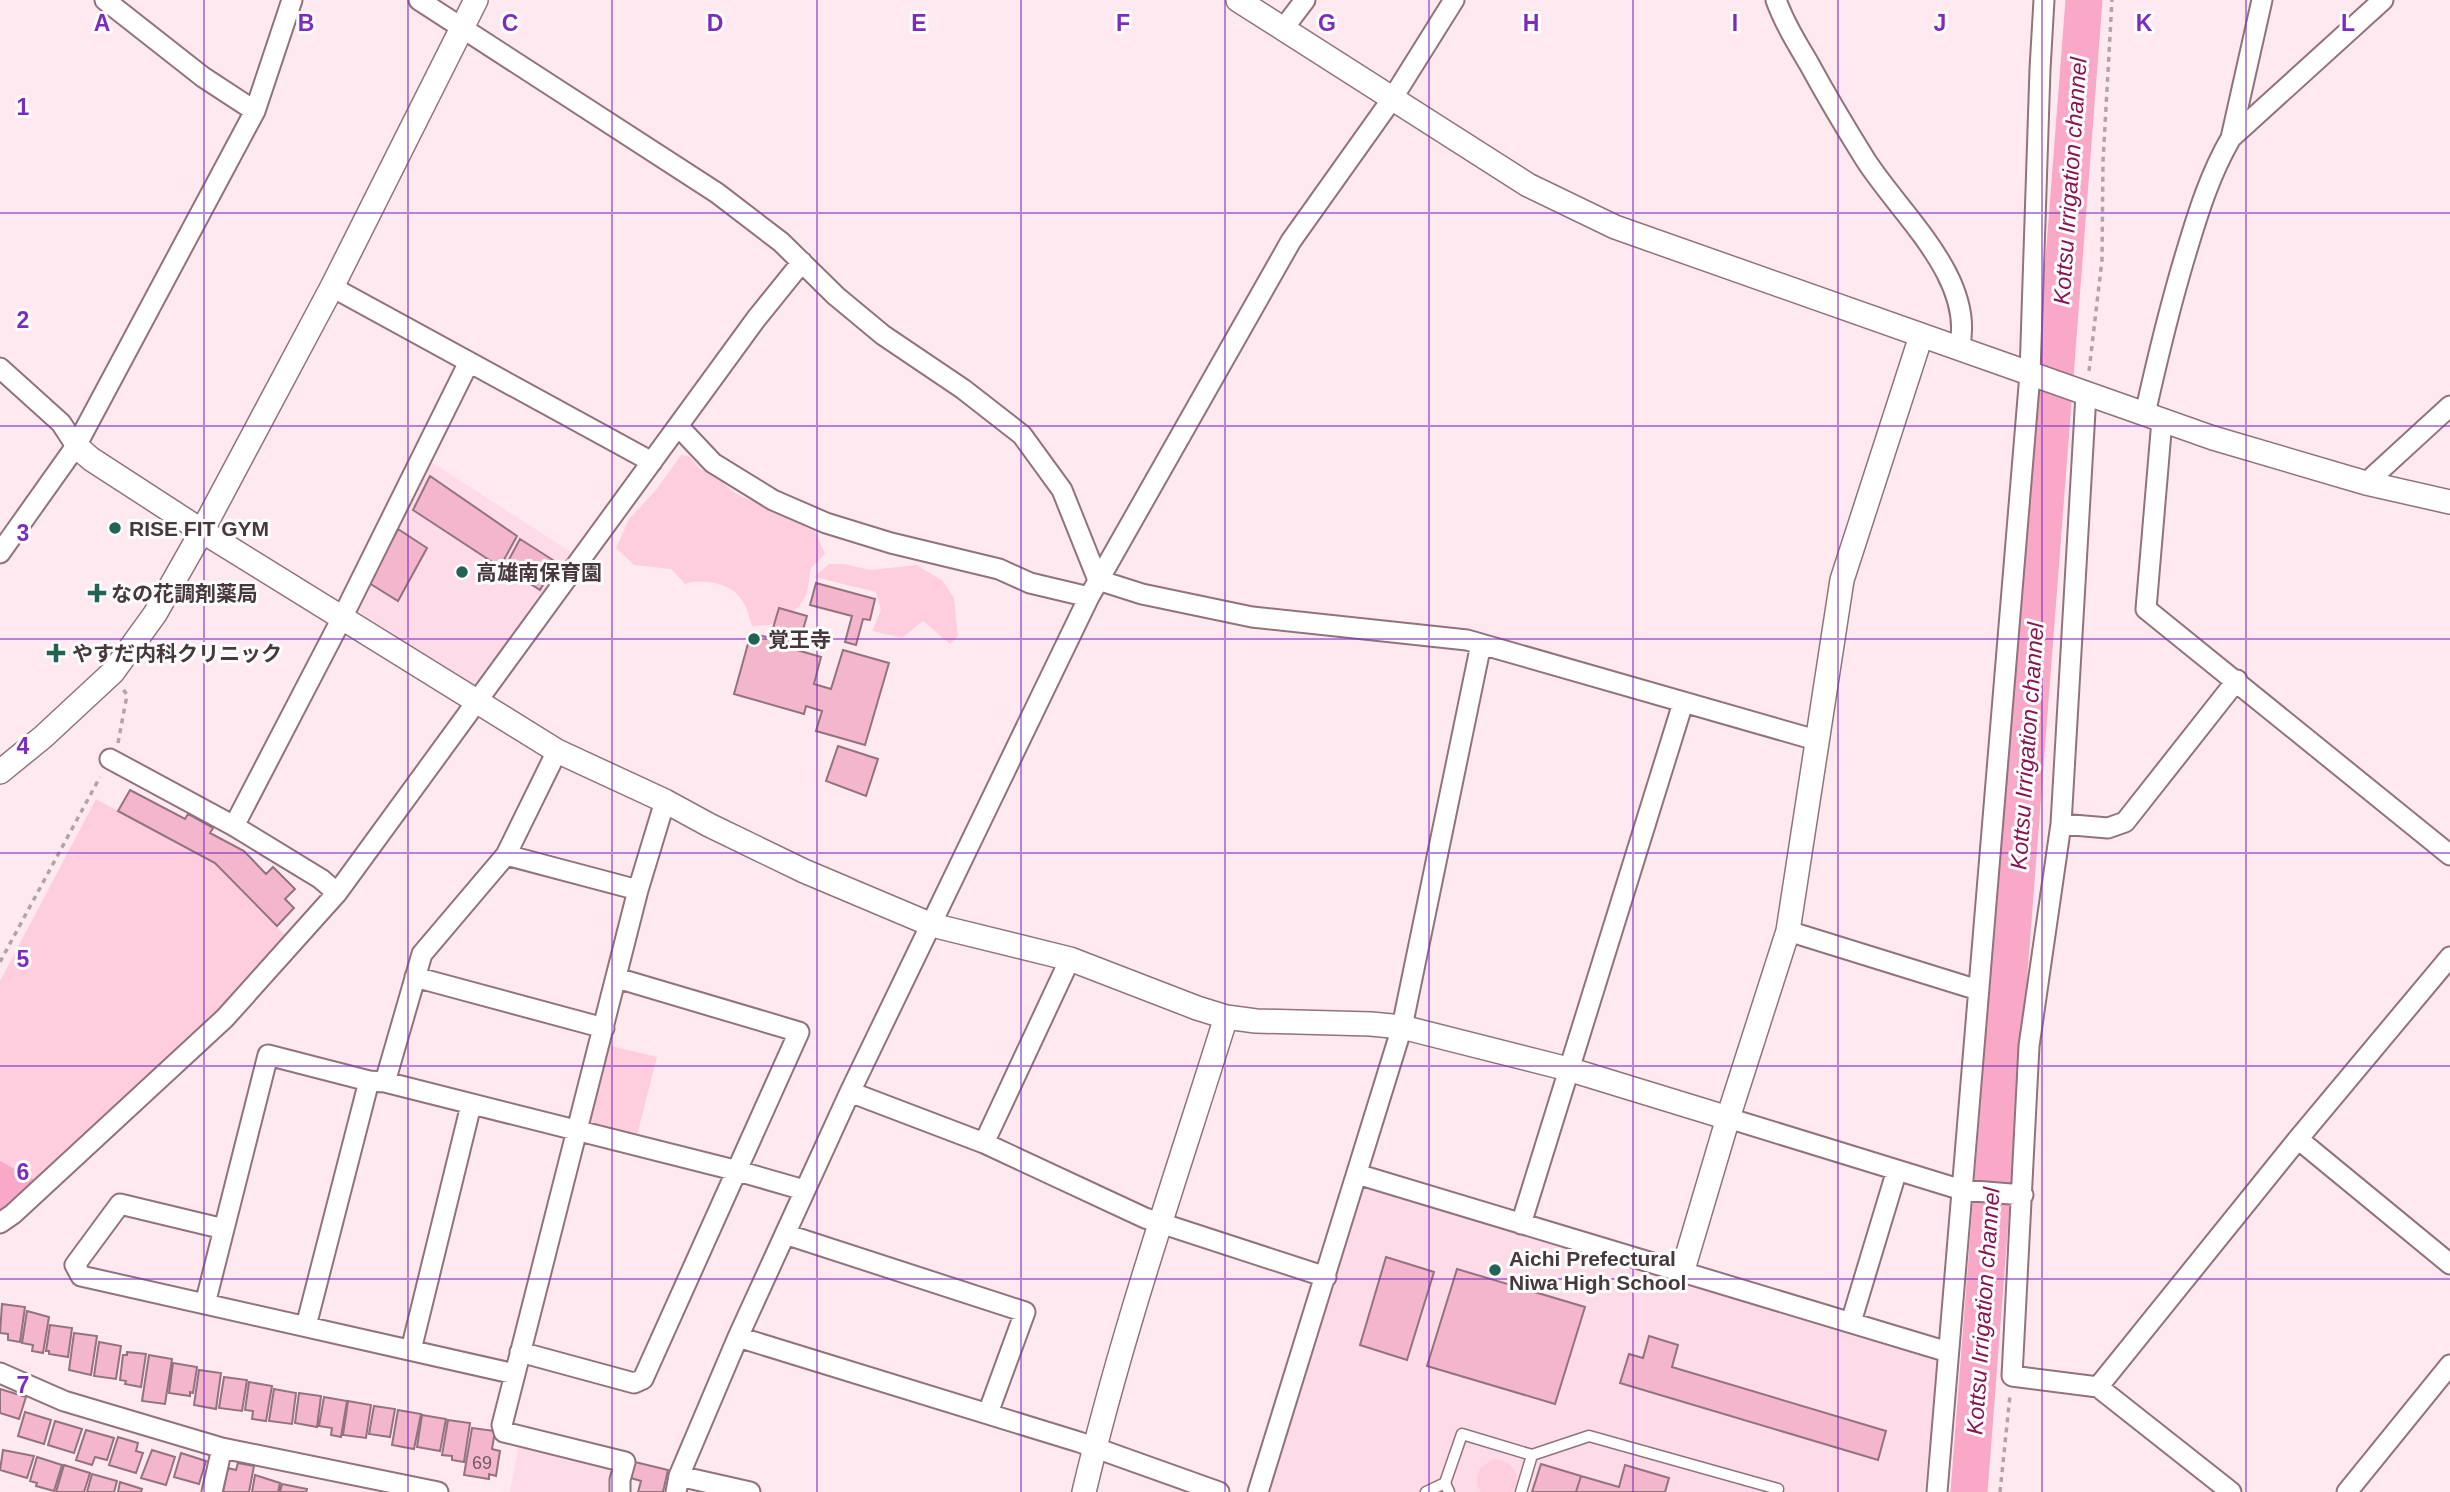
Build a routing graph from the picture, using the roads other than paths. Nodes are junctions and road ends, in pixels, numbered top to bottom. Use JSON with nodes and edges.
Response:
{"nodes":[{"id":1,"x":105,"y":0,"type":"edge"},
{"id":2,"x":292,"y":0,"type":"edge"},
{"id":3,"x":419,"y":0,"type":"edge"},
{"id":4,"x":476,"y":0,"type":"edge"},
{"id":5,"x":1238,"y":0,"type":"edge"},
{"id":6,"x":1305,"y":0,"type":"edge"},
{"id":7,"x":1454,"y":0,"type":"edge"},
{"id":8,"x":1776,"y":0,"type":"edge"},
{"id":9,"x":2044,"y":0,"type":"edge"},
{"id":10,"x":2262,"y":0,"type":"edge"},
{"id":11,"x":2383,"y":0,"type":"edge"},
{"id":12,"x":461,"y":29,"type":"junction"},
{"id":13,"x":1283,"y":29,"type":"junction"},
{"id":14,"x":1392,"y":99,"type":"junction"},
{"id":15,"x":255,"y":111,"type":"junction"},
{"id":16,"x":2231,"y":138,"type":"junction"},
{"id":17,"x":802,"y":262,"type":"junction"},
{"id":18,"x":332,"y":287,"type":"junction"},
{"id":19,"x":1921,"y":336,"type":"junction"},
{"id":20,"x":1959,"y":349,"type":"junction"},
{"id":21,"x":469,"y":362,"type":"junction"},
{"id":22,"x":0,"y":368,"type":"edge"},
{"id":23,"x":2030,"y":374,"type":"junction"},
{"id":24,"x":2082,"y":392,"type":"junction"},
{"id":25,"x":2450,"y":406,"type":"edge"},
{"id":26,"x":2153,"y":417,"type":"junction"},
{"id":27,"x":678,"y":426,"type":"junction"},
{"id":28,"x":76,"y":446,"type":"junction"},
{"id":29,"x":652,"y":462,"type":"junction"},
{"id":30,"x":2366,"y":483,"type":"junction"},
{"id":31,"x":2450,"y":502,"type":"edge"},
{"id":32,"x":202,"y":531,"type":"junction"},
{"id":33,"x":0,"y":553,"type":"edge"},
{"id":34,"x":1094,"y":589,"type":"junction"},
{"id":35,"x":342,"y":618,"type":"junction"},
{"id":36,"x":1481,"y":644,"type":"junction"},
{"id":37,"x":2237,"y":680,"type":"junction"},
{"id":38,"x":477,"y":702,"type":"junction"},
{"id":39,"x":1684,"y":703,"type":"junction"},
{"id":40,"x":1816,"y":740,"type":"junction"},
{"id":41,"x":557,"y":751,"type":"junction"},
{"id":42,"x":110,"y":759,"type":"road end"},
{"id":43,"x":0,"y":772,"type":"edge"},
{"id":44,"x":665,"y":801,"type":"junction"},
{"id":45,"x":2061,"y":824,"type":"junction"},
{"id":46,"x":234,"y":826,"type":"junction"},
{"id":47,"x":506,"y":855,"type":"junction"},
{"id":48,"x":2450,"y":855,"type":"edge"},
{"id":49,"x":638,"y":890,"type":"junction"},
{"id":50,"x":337,"y":893,"type":"junction"},
{"id":51,"x":932,"y":925,"type":"junction"},
{"id":52,"x":1788,"y":931,"type":"junction"},
{"id":53,"x":2450,"y":957,"type":"edge"},
{"id":54,"x":1070,"y":959,"type":"junction"},
{"id":55,"x":415,"y":977,"type":"junction"},
{"id":56,"x":617,"y":978,"type":"junction"},
{"id":57,"x":1979,"y":990,"type":"junction"},
{"id":58,"x":1226,"y":1017,"type":"junction"},
{"id":59,"x":1402,"y":1027,"type":"junction"},
{"id":60,"x":604,"y":1028,"type":"junction"},
{"id":61,"x":1568,"y":1069,"type":"junction"},
{"id":62,"x":377,"y":1081,"type":"junction"},
{"id":63,"x":850,"y":1091,"type":"junction"},
{"id":64,"x":471,"y":1105,"type":"junction"},
{"id":65,"x":1728,"y":1118,"type":"junction"},
{"id":66,"x":575,"y":1131,"type":"junction"},
{"id":67,"x":2298,"y":1139,"type":"junction"},
{"id":68,"x":984,"y":1143,"type":"junction"},
{"id":69,"x":1897,"y":1170,"type":"junction"},
{"id":70,"x":738,"y":1171,"type":"junction"},
{"id":71,"x":1357,"y":1174,"type":"junction"},
{"id":72,"x":804,"y":1190,"type":"junction"},
{"id":73,"x":1962,"y":1190,"type":"junction"},
{"id":74,"x":2023,"y":1195,"type":"junction"},
{"id":75,"x":0,"y":1223,"type":"edge"},
{"id":76,"x":1161,"y":1224,"type":"junction"},
{"id":77,"x":1521,"y":1224,"type":"junction"},
{"id":78,"x":224,"y":1229,"type":"junction"},
{"id":79,"x":785,"y":1234,"type":"junction"},
{"id":80,"x":2450,"y":1264,"type":"edge"},
{"id":81,"x":1682,"y":1273,"type":"junction"},
{"id":82,"x":1326,"y":1277,"type":"junction"},
{"id":83,"x":205,"y":1304,"type":"junction"},
{"id":84,"x":1851,"y":1322,"type":"junction"},
{"id":85,"x":306,"y":1326,"type":"junction"},
{"id":86,"x":738,"y":1338,"type":"junction"},
{"id":87,"x":411,"y":1350,"type":"junction"},
{"id":88,"x":520,"y":1352,"type":"junction"},
{"id":89,"x":1948,"y":1352,"type":"junction"},
{"id":90,"x":2450,"y":1365,"type":"edge"},
{"id":91,"x":0,"y":1373,"type":"edge"},
{"id":92,"x":516,"y":1374,"type":"junction"},
{"id":93,"x":2098,"y":1387,"type":"junction"},
{"id":94,"x":988,"y":1413,"type":"junction"},
{"id":95,"x":222,"y":1448,"type":"junction"},
{"id":96,"x":1094,"y":1448,"type":"junction"},
{"id":97,"x":1532,"y":1455,"type":"junction"},
{"id":98,"x":677,"y":1484,"type":"edge"},
{"id":99,"x":1447,"y":1488,"type":"edge"},
{"id":100,"x":1777,"y":1489,"type":"dead end"},
{"id":101,"x":212,"y":1492,"type":"edge"},
{"id":102,"x":438,"y":1492,"type":"edge"},
{"id":103,"x":620,"y":1492,"type":"edge"},
{"id":104,"x":750,"y":1492,"type":"edge"},
{"id":105,"x":1084,"y":1492,"type":"edge"},
{"id":106,"x":1219,"y":1492,"type":"edge"},
{"id":107,"x":1258,"y":1492,"type":"edge"},
{"id":108,"x":1426,"y":1492,"type":"edge"},
{"id":109,"x":1521,"y":1492,"type":"edge"},
{"id":110,"x":1937,"y":1492,"type":"edge"},
{"id":111,"x":2231,"y":1492,"type":"edge"},
{"id":112,"x":2347,"y":1492,"type":"edge"}],
"edges":[{"from":1,"to":15,"type":"street"},
{"from":2,"to":15,"type":"street"},
{"from":3,"to":12,"type":"street"},
{"from":4,"to":12,"type":"street"},
{"from":5,"to":13,"type":"street"},
{"from":6,"to":13,"type":"street"},
{"from":7,"to":14,"type":"street"},
{"from":8,"to":20,"type":"street"},
{"from":9,"to":23,"type":"street"},
{"from":10,"to":16,"type":"street"},
{"from":11,"to":16,"type":"street"},
{"from":12,"to":17,"type":"street"},
{"from":12,"to":18,"type":"street"},
{"from":13,"to":14,"type":"street"},
{"from":14,"to":19,"type":"street"},
{"from":14,"to":34,"type":"street"},
{"from":15,"to":28,"type":"street"},
{"from":16,"to":26,"type":"street"},
{"from":17,"to":27,"type":"street"},
{"from":17,"to":34,"type":"street"},
{"from":18,"to":21,"type":"street"},
{"from":18,"to":32,"type":"street"},
{"from":19,"to":20,"type":"street"},
{"from":19,"to":40,"type":"street"},
{"from":20,"to":23,"type":"street"},
{"from":21,"to":29,"type":"street"},
{"from":21,"to":35,"type":"street"},
{"from":22,"to":28,"type":"street"},
{"from":23,"to":24,"type":"street"},
{"from":23,"to":57,"type":"street"},
{"from":24,"to":26,"type":"street"},
{"from":24,"to":45,"type":"street"},
{"from":25,"to":30,"type":"street"},
{"from":26,"to":30,"type":"street"},
{"from":26,"to":37,"type":"street"},
{"from":27,"to":29,"type":"street"},
{"from":27,"to":34,"type":"street"},
{"from":28,"to":32,"type":"street"},
{"from":28,"to":33,"type":"street"},
{"from":29,"to":38,"type":"street"},
{"from":30,"to":31,"type":"street"},
{"from":32,"to":35,"type":"street"},
{"from":32,"to":43,"type":"street"},
{"from":34,"to":36,"type":"street"},
{"from":34,"to":51,"type":"street"},
{"from":35,"to":38,"type":"street"},
{"from":35,"to":46,"type":"street"},
{"from":36,"to":39,"type":"street"},
{"from":36,"to":59,"type":"street"},
{"from":37,"to":45,"type":"street"},
{"from":37,"to":48,"type":"street"},
{"from":38,"to":41,"type":"street"},
{"from":38,"to":50,"type":"street"},
{"from":39,"to":40,"type":"street"},
{"from":39,"to":61,"type":"street"},
{"from":40,"to":52,"type":"street"},
{"from":41,"to":44,"type":"street"},
{"from":41,"to":47,"type":"street"},
{"from":42,"to":46,"type":"street"},
{"from":44,"to":49,"type":"street"},
{"from":44,"to":51,"type":"street"},
{"from":45,"to":74,"type":"street"},
{"from":46,"to":50,"type":"street"},
{"from":47,"to":49,"type":"street"},
{"from":47,"to":55,"type":"street"},
{"from":49,"to":56,"type":"street"},
{"from":50,"to":75,"type":"street"},
{"from":51,"to":54,"type":"street"},
{"from":51,"to":63,"type":"street"},
{"from":52,"to":57,"type":"street"},
{"from":52,"to":65,"type":"street"},
{"from":53,"to":67,"type":"street"},
{"from":54,"to":58,"type":"street"},
{"from":54,"to":68,"type":"street"},
{"from":55,"to":60,"type":"street"},
{"from":55,"to":62,"type":"street"},
{"from":56,"to":60,"type":"street"},
{"from":56,"to":70,"type":"street"},
{"from":57,"to":73,"type":"street"},
{"from":58,"to":59,"type":"street"},
{"from":58,"to":76,"type":"street"},
{"from":59,"to":61,"type":"street"},
{"from":59,"to":71,"type":"street"},
{"from":60,"to":66,"type":"street"},
{"from":61,"to":65,"type":"street"},
{"from":61,"to":77,"type":"street"},
{"from":62,"to":64,"type":"street"},
{"from":62,"to":78,"type":"street"},
{"from":62,"to":85,"type":"street"},
{"from":63,"to":68,"type":"street"},
{"from":63,"to":72,"type":"street"},
{"from":64,"to":66,"type":"street"},
{"from":64,"to":87,"type":"street"},
{"from":65,"to":69,"type":"street"},
{"from":65,"to":81,"type":"street"},
{"from":66,"to":70,"type":"street"},
{"from":66,"to":88,"type":"street"},
{"from":67,"to":80,"type":"street"},
{"from":67,"to":93,"type":"street"},
{"from":68,"to":76,"type":"street"},
{"from":69,"to":73,"type":"street"},
{"from":69,"to":84,"type":"street"},
{"from":70,"to":72,"type":"street"},
{"from":70,"to":88,"type":"street"},
{"from":71,"to":77,"type":"street"},
{"from":71,"to":82,"type":"street"},
{"from":72,"to":79,"type":"street"},
{"from":73,"to":74,"type":"street"},
{"from":73,"to":89,"type":"street"},
{"from":74,"to":93,"type":"street"},
{"from":76,"to":82,"type":"street"},
{"from":76,"to":96,"type":"street"},
{"from":77,"to":81,"type":"street"},
{"from":78,"to":83,"type":"street"},
{"from":78,"to":83,"type":"street"},
{"from":79,"to":86,"type":"street"},
{"from":79,"to":94,"type":"street"},
{"from":81,"to":84,"type":"street"},
{"from":82,"to":107,"type":"street"},
{"from":83,"to":85,"type":"street"},
{"from":84,"to":89,"type":"street"},
{"from":85,"to":87,"type":"street"},
{"from":86,"to":94,"type":"street"},
{"from":86,"to":98,"type":"street"},
{"from":87,"to":92,"type":"street"},
{"from":88,"to":92,"type":"street"},
{"from":89,"to":110,"type":"street"},
{"from":90,"to":112,"type":"street"},
{"from":91,"to":95,"type":"street"},
{"from":92,"to":103,"type":"street"},
{"from":93,"to":111,"type":"street"},
{"from":94,"to":96,"type":"street"},
{"from":95,"to":101,"type":"street"},
{"from":95,"to":102,"type":"street"},
{"from":96,"to":105,"type":"street"},
{"from":96,"to":106,"type":"street"},
{"from":97,"to":99,"type":"lane"},
{"from":97,"to":100,"type":"lane"},
{"from":97,"to":109,"type":"lane"},
{"from":98,"to":104,"type":"street"},
{"from":99,"to":108,"type":"lane"}]}
